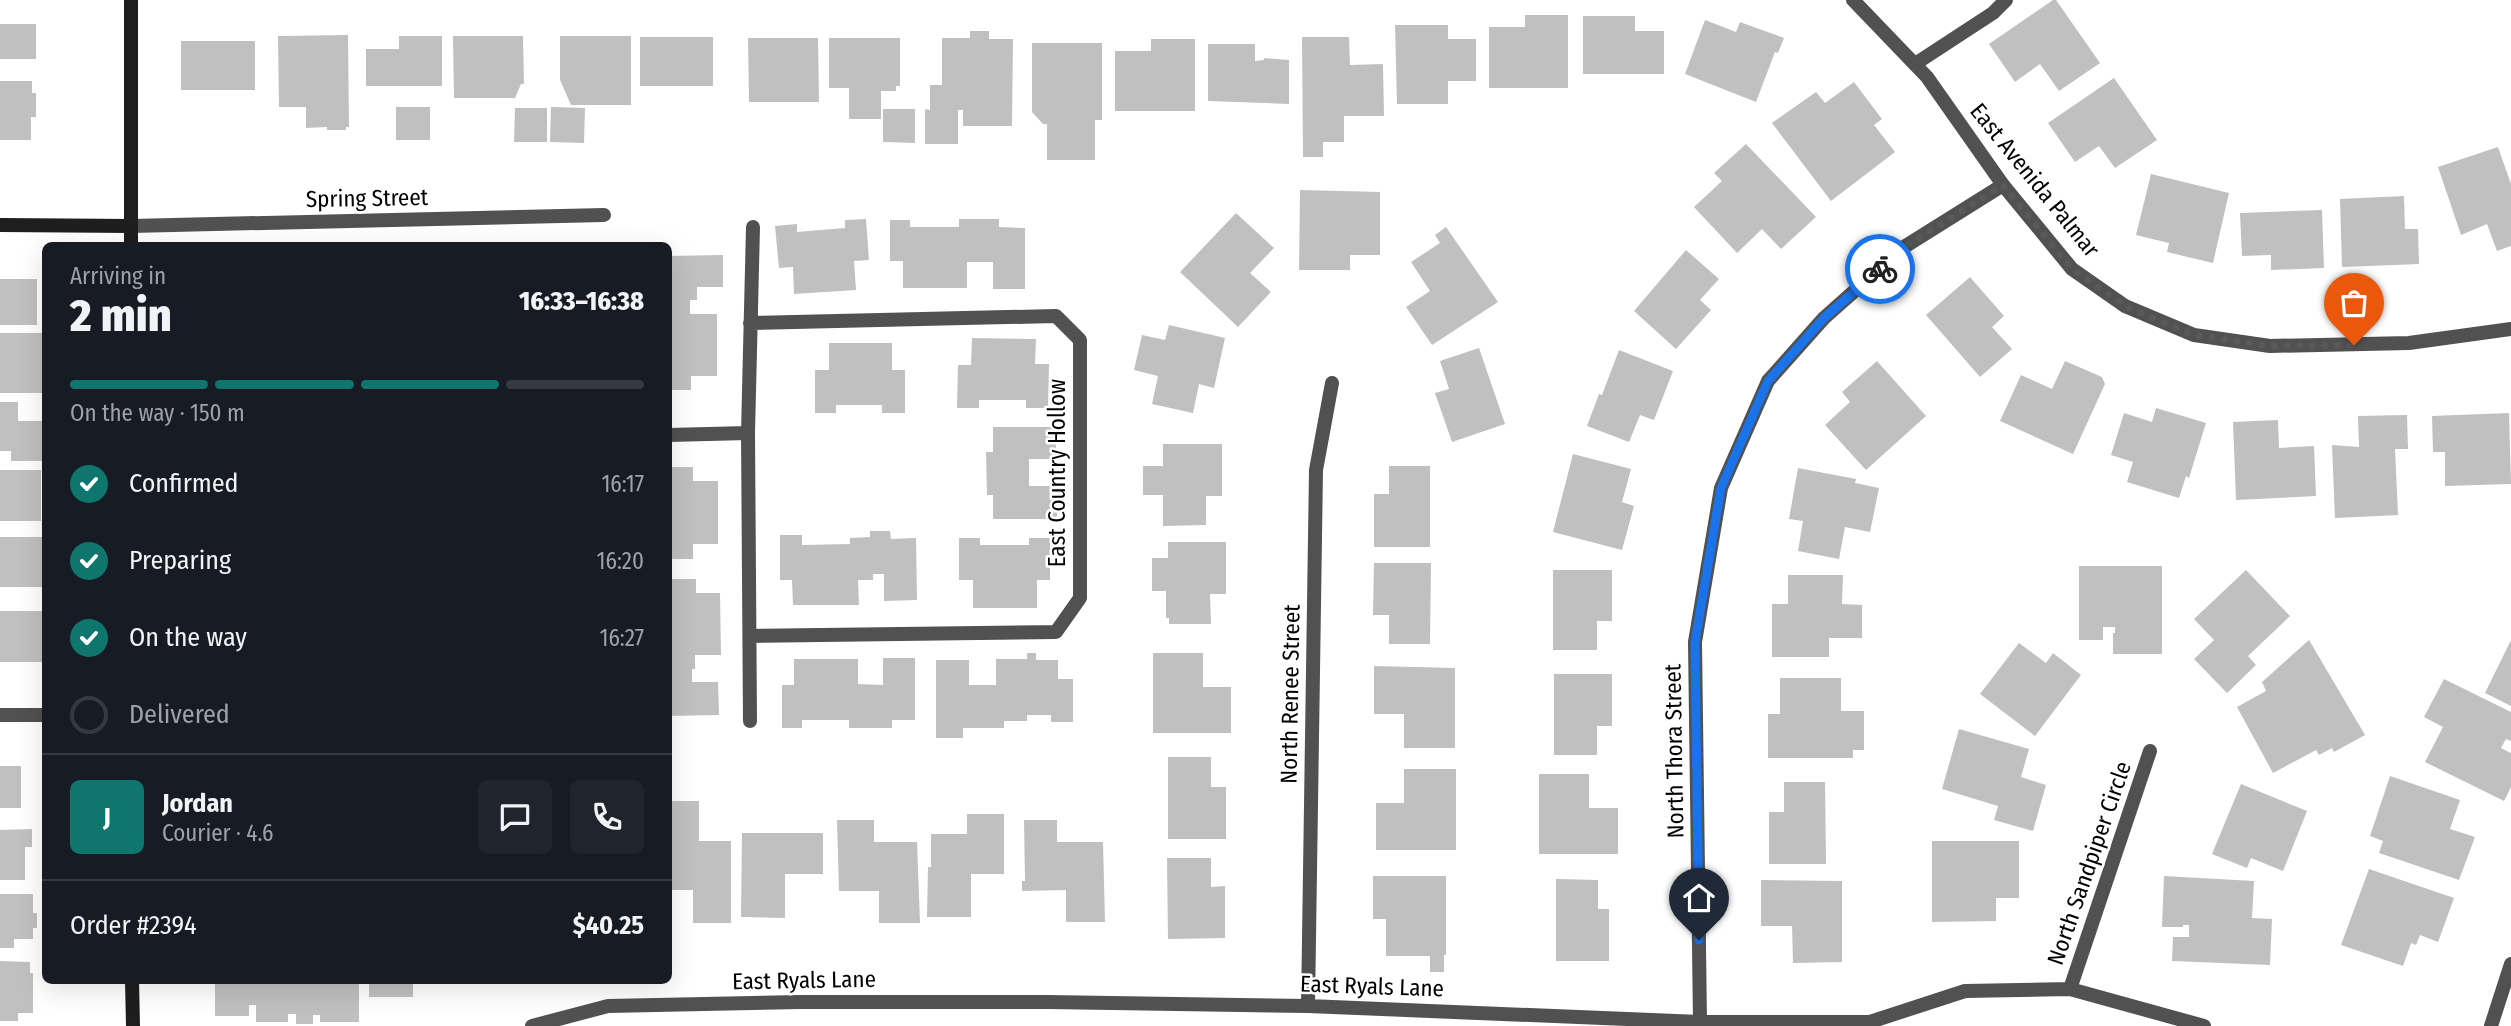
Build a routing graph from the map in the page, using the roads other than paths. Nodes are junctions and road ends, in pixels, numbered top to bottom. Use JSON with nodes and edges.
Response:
{"nodes":[{"id":1,"x":131,"y":0,"type":"edge"},
{"id":2,"x":1853,"y":0,"type":"edge"},
{"id":3,"x":2006,"y":0,"type":"edge"},
{"id":4,"x":1915,"y":64,"type":"junction"},
{"id":5,"x":2003,"y":185,"type":"junction"},
{"id":6,"x":604,"y":215,"type":"dead end"},
{"id":7,"x":0,"y":225,"type":"edge"},
{"id":8,"x":131,"y":226,"type":"junction"},
{"id":9,"x":753,"y":227,"type":"dead end"},
{"id":10,"x":131,"y":242,"type":"edge"},
{"id":11,"x":750,"y":323,"type":"junction"},
{"id":12,"x":2511,"y":330,"type":"edge"},
{"id":13,"x":1332,"y":383,"type":"dead end"},
{"id":14,"x":748,"y":433,"type":"junction"},
{"id":15,"x":672,"y":435,"type":"edge"},
{"id":16,"x":750,"y":636,"type":"junction"},
{"id":17,"x":0,"y":715,"type":"edge"},
{"id":18,"x":42,"y":715,"type":"edge"},
{"id":19,"x":750,"y":721,"type":"dead end"},
{"id":20,"x":2150,"y":751,"type":"dead end"},
{"id":21,"x":2511,"y":964,"type":"edge"},
{"id":22,"x":132,"y":984,"type":"edge"},
{"id":23,"x":2070,"y":989,"type":"junction"},
{"id":24,"x":1308,"y":1006,"type":"junction"},
{"id":25,"x":1700,"y":1022,"type":"junction"},
{"id":26,"x":133,"y":1026,"type":"edge"},
{"id":27,"x":532,"y":1026,"type":"edge"},
{"id":28,"x":2204,"y":1026,"type":"edge"},
{"id":29,"x":2491,"y":1026,"type":"edge"}],
"edges":[{"from":1,"to":8,"type":"street"},
{"from":2,"to":4,"type":"street","name":"East Avenida Palmar"},
{"from":3,"to":4,"type":"street"},
{"from":4,"to":5,"type":"street","name":"East Avenida Palmar"},
{"from":5,"to":12,"type":"street","name":"East Avenida Palmar"},
{"from":5,"to":25,"type":"street","name":"North Thora Street"},
{"from":6,"to":8,"type":"street","name":"Spring Street"},
{"from":7,"to":8,"type":"street"},
{"from":8,"to":10,"type":"street"},
{"from":9,"to":11,"type":"street"},
{"from":11,"to":14,"type":"street"},
{"from":11,"to":16,"type":"street","name":"East Country Hollow"},
{"from":13,"to":24,"type":"street","name":"North Renee Street"},
{"from":14,"to":15,"type":"street"},
{"from":14,"to":16,"type":"street"},
{"from":16,"to":19,"type":"street"},
{"from":17,"to":18,"type":"street"},
{"from":20,"to":23,"type":"street","name":"North Sandpiper Circle"},
{"from":21,"to":29,"type":"street"},
{"from":22,"to":26,"type":"street"},
{"from":23,"to":25,"type":"street","name":"East Ryals Lane"},
{"from":23,"to":28,"type":"street","name":"East Ryals Lane"},
{"from":24,"to":25,"type":"street","name":"East Ryals Lane"},
{"from":24,"to":27,"type":"street","name":"East Ryals Lane"}]}
